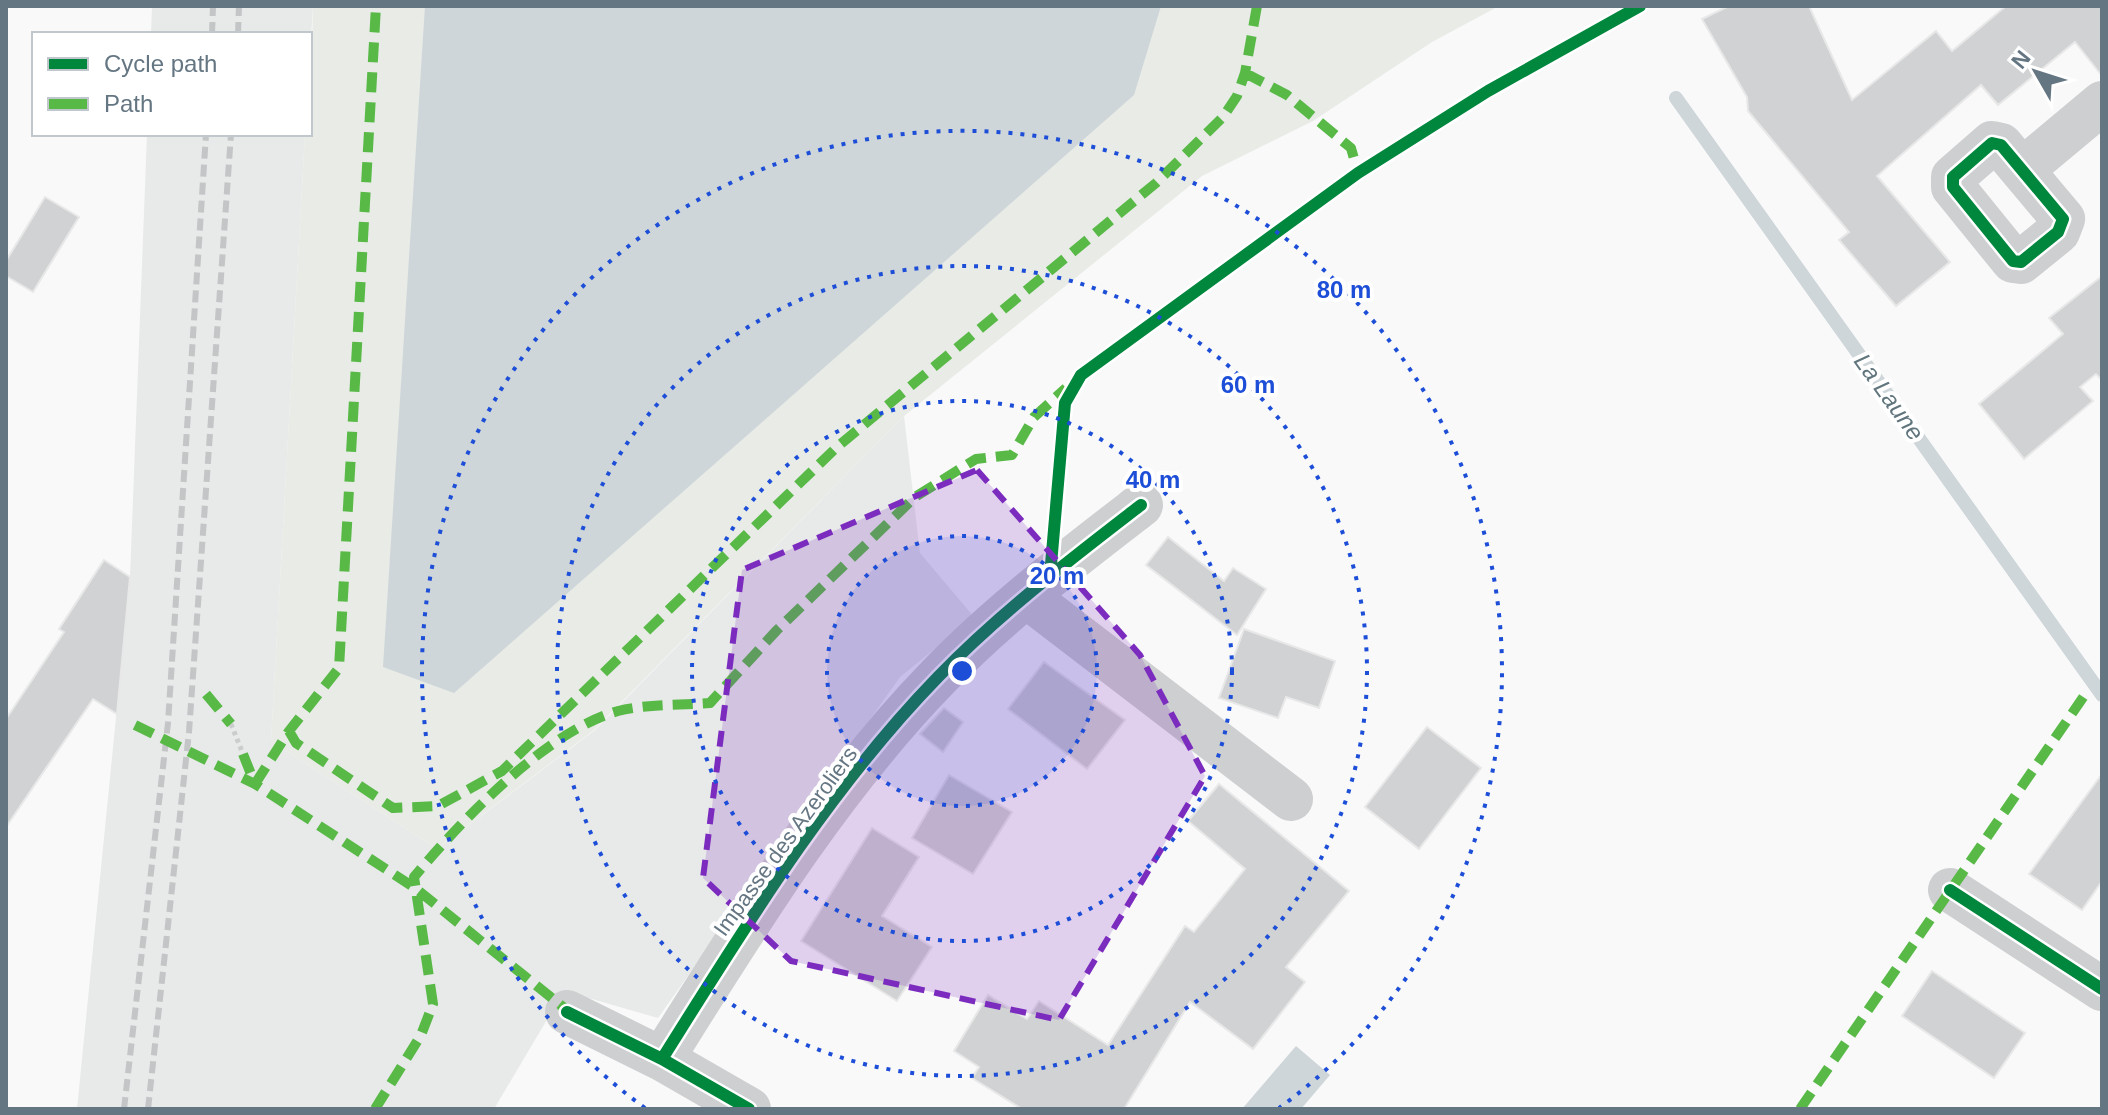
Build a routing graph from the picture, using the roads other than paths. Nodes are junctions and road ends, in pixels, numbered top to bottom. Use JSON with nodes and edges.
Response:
{"nodes":[{"id":1,"x":2102,"y":103,"type":"edge"},
{"id":2,"x":2022,"y":170,"type":"dead end"},
{"id":3,"x":1141,"y":505,"type":"dead end"},
{"id":4,"x":1026,"y":596,"type":"junction"},
{"id":5,"x":1291,"y":799,"type":"dead end"},
{"id":6,"x":1950,"y":890,"type":"dead end"},
{"id":7,"x":2102,"y":989,"type":"edge"},
{"id":8,"x":567,"y":1012,"type":"dead end"},
{"id":9,"x":662,"y":1059,"type":"junction"},
{"id":10,"x":749,"y":1109,"type":"edge"}],
"edges":[{"from":1,"to":2,"type":"street"},
{"from":3,"to":4,"type":"street","name":"Impasse des Azeroliers"},
{"from":4,"to":5,"type":"street"},
{"from":4,"to":9,"type":"street","name":"Impasse des Azeroliers"},
{"from":6,"to":7,"type":"street"},
{"from":8,"to":9,"type":"street"},
{"from":9,"to":10,"type":"street"}]}
